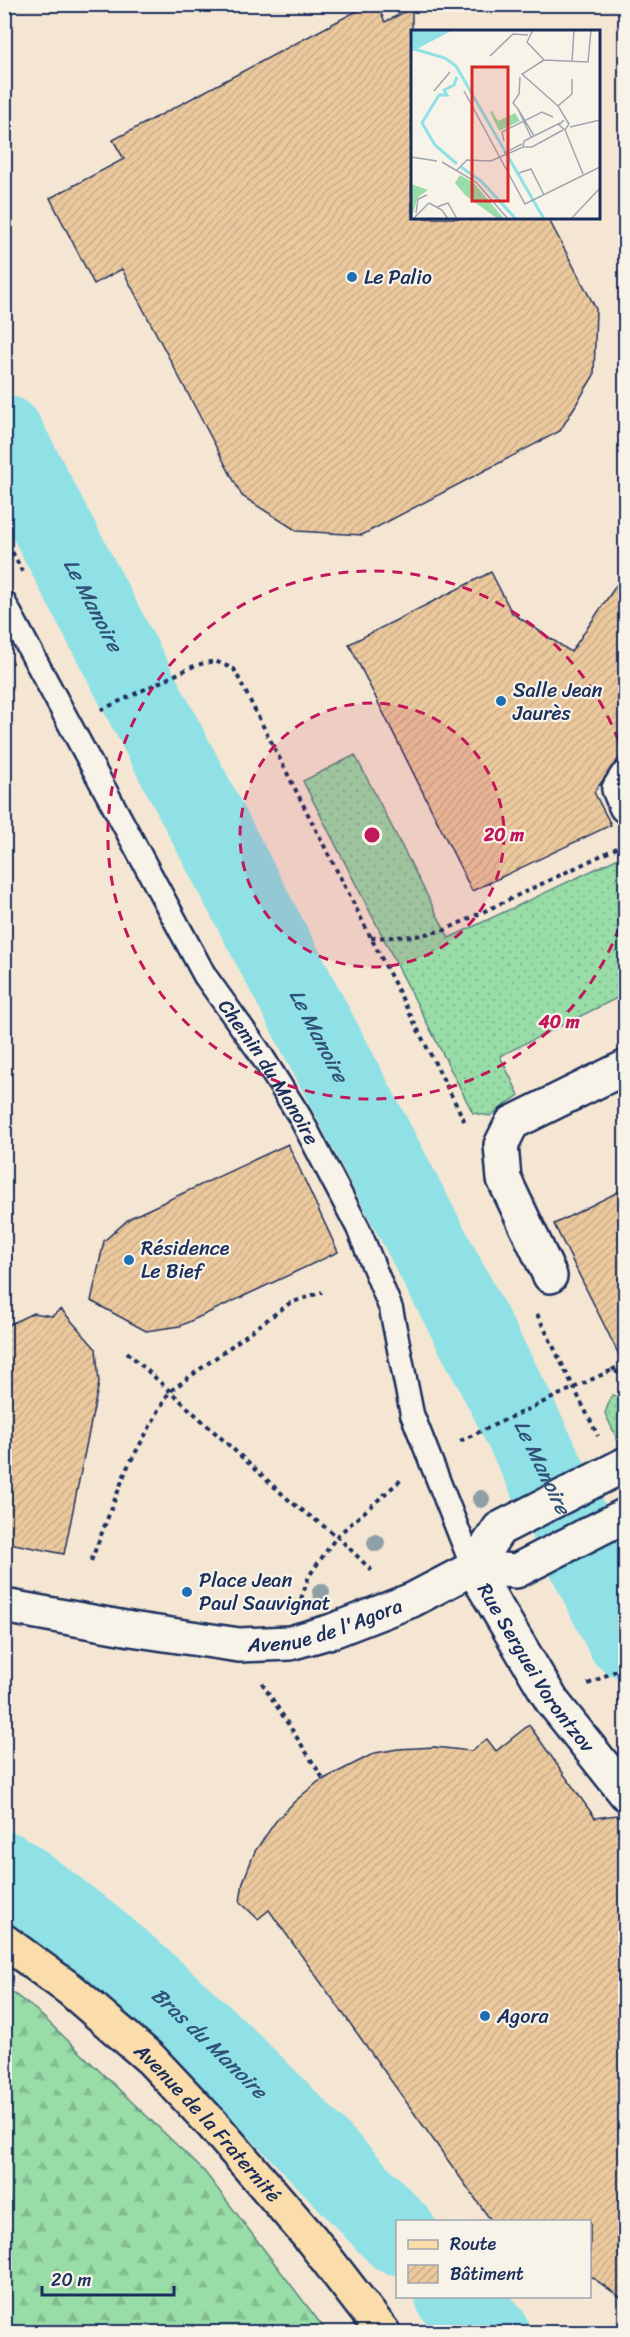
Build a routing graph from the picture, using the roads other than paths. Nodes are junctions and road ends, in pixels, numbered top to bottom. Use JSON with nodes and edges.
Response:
{"nodes":[{"id":1,"x":4,"y":602,"type":"edge"},
{"id":2,"x":626,"y":778,"type":"edge"},
{"id":3,"x":626,"y":806,"type":"edge"},
{"id":4,"x":626,"y":1067,"type":"edge"},
{"id":5,"x":550,"y":1276,"type":"dead end"},
{"id":6,"x":614,"y":1470,"type":"edge"},
{"id":7,"x":622,"y":1517,"type":"edge"},
{"id":8,"x":473,"y":1568,"type":"junction"},
{"id":9,"x":4,"y":1606,"type":"edge"},
{"id":10,"x":626,"y":1794,"type":"edge"},
{"id":11,"x":4,"y":1941,"type":"edge"},
{"id":12,"x":383,"y":2332,"type":"edge"}],
"edges":[{"from":1,"to":8,"type":"lane","name":"Chemin du Manoire"},
{"from":2,"to":3,"type":"street"},
{"from":4,"to":5,"type":"street"},
{"from":6,"to":8,"type":"street"},
{"from":7,"to":8,"type":"street"},
{"from":8,"to":9,"type":"street","name":"Avenue de l'Agora"},
{"from":8,"to":10,"type":"street","name":"Rue Serguei Vorontzov"},
{"from":11,"to":12,"type":"main road","name":"Avenue de la Fraternité"}]}
